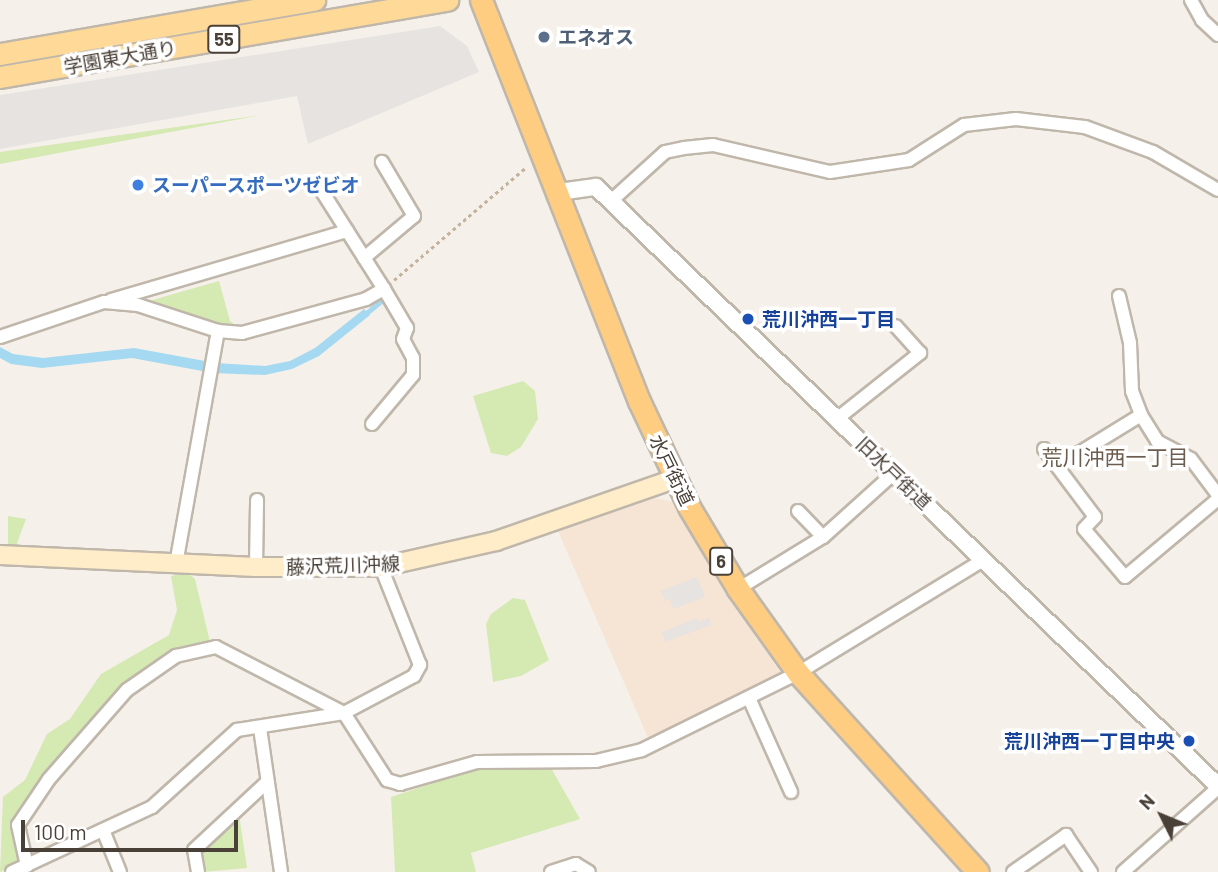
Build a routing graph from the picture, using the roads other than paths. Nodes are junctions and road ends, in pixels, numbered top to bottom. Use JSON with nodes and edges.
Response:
{"nodes":[{"id":1,"x":314,"y":0,"type":"edge"},
{"id":2,"x":447,"y":0,"type":"edge"},
{"id":3,"x":481,"y":0,"type":"edge"},
{"id":4,"x":1191,"y":0,"type":"edge"},
{"id":5,"x":1218,"y":34,"type":"edge"},
{"id":6,"x":0,"y":54,"type":"edge"},
{"id":7,"x":0,"y":77,"type":"edge"},
{"id":8,"x":382,"y":162,"type":"dead end"},
{"id":9,"x":1218,"y":190,"type":"edge"},
{"id":10,"x":323,"y":192,"type":"dead end"},
{"id":11,"x":559,"y":192,"type":"junction"},
{"id":12,"x":611,"y":201,"type":"junction"},
{"id":13,"x":347,"y":231,"type":"junction"},
{"id":14,"x":364,"y":258,"type":"junction"},
{"id":15,"x":384,"y":289,"type":"junction"},
{"id":16,"x":1119,"y":296,"type":"dead end"},
{"id":17,"x":104,"y":302,"type":"junction"},
{"id":18,"x":896,"y":326,"type":"dead end"},
{"id":19,"x":218,"y":331,"type":"junction"},
{"id":20,"x":0,"y":337,"type":"edge"},
{"id":21,"x":1140,"y":415,"type":"junction"},
{"id":22,"x":838,"y":418,"type":"junction"},
{"id":23,"x":372,"y":424,"type":"dead end"},
{"id":24,"x":1044,"y":449,"type":"dead end"},
{"id":25,"x":1071,"y":458,"type":"dead end"},
{"id":26,"x":894,"y":473,"type":"junction"},
{"id":27,"x":674,"y":480,"type":"junction"},
{"id":28,"x":1218,"y":497,"type":"edge"},
{"id":29,"x":257,"y":500,"type":"dead end"},
{"id":30,"x":798,"y":511,"type":"dead end"},
{"id":31,"x":823,"y":537,"type":"junction"},
{"id":32,"x":0,"y":555,"type":"edge"},
{"id":33,"x":982,"y":560,"type":"junction"},
{"id":34,"x":176,"y":564,"type":"junction"},
{"id":35,"x":256,"y":567,"type":"junction"},
{"id":36,"x":381,"y":567,"type":"junction"},
{"id":37,"x":737,"y":589,"type":"junction"},
{"id":38,"x":798,"y":673,"type":"junction"},
{"id":39,"x":749,"y":698,"type":"junction"},
{"id":40,"x":344,"y":713,"type":"junction"},
{"id":41,"x":260,"y":728,"type":"junction"},
{"id":42,"x":267,"y":782,"type":"junction"},
{"id":43,"x":1218,"y":787,"type":"edge"},
{"id":44,"x":791,"y":792,"type":"dead end"},
{"id":45,"x":103,"y":831,"type":"junction"},
{"id":46,"x":27,"y":866,"type":"junction"},
{"id":47,"x":972,"y":870,"type":"edge"},
{"id":48,"x":12,"y":872,"type":"edge"},
{"id":49,"x":120,"y":872,"type":"edge"},
{"id":50,"x":198,"y":872,"type":"edge"},
{"id":51,"x":281,"y":872,"type":"edge"},
{"id":52,"x":551,"y":872,"type":"edge"},
{"id":53,"x":589,"y":872,"type":"edge"},
{"id":54,"x":1013,"y":872,"type":"edge"},
{"id":55,"x":1091,"y":872,"type":"edge"},
{"id":56,"x":1123,"y":872,"type":"edge"}],
"edges":[{"from":1,"to":6,"type":"main road","name":"学園東大通り","number":"55"},
{"from":2,"to":7,"type":"main road","name":"学園東大通り","number":"55"},
{"from":3,"to":11,"type":"highway","name":"水戸街道","number":"6"},
{"from":4,"to":5,"type":"street"},
{"from":8,"to":14,"type":"street"},
{"from":9,"to":12,"type":"street"},
{"from":10,"to":13,"type":"street"},
{"from":11,"to":12,"type":"street","name":"旧水戸街道"},
{"from":11,"to":27,"type":"highway","name":"水戸街道","number":"6"},
{"from":12,"to":22,"type":"street","name":"旧水戸街道"},
{"from":13,"to":14,"type":"street"},
{"from":13,"to":17,"type":"street"},
{"from":14,"to":15,"type":"street"},
{"from":15,"to":19,"type":"street"},
{"from":15,"to":23,"type":"street"},
{"from":16,"to":21,"type":"street"},
{"from":17,"to":19,"type":"street"},
{"from":17,"to":20,"type":"street"},
{"from":18,"to":22,"type":"street"},
{"from":19,"to":34,"type":"street"},
{"from":21,"to":25,"type":"street"},
{"from":21,"to":28,"type":"street"},
{"from":22,"to":26,"type":"street","name":"旧水戸街道"},
{"from":24,"to":28,"type":"street"},
{"from":26,"to":31,"type":"street"},
{"from":26,"to":33,"type":"street","name":"旧水戸街道"},
{"from":27,"to":36,"type":"main road","name":"藤沢荒川沖線"},
{"from":27,"to":37,"type":"highway","name":"水戸街道","number":"6"},
{"from":29,"to":35,"type":"street"},
{"from":30,"to":31,"type":"street"},
{"from":31,"to":37,"type":"street"},
{"from":32,"to":34,"type":"main road","name":"藤沢荒川沖線"},
{"from":33,"to":38,"type":"street"},
{"from":33,"to":43,"type":"street","name":"旧水戸街道"},
{"from":34,"to":35,"type":"main road","name":"藤沢荒川沖線"},
{"from":35,"to":36,"type":"main road","name":"藤沢荒川沖線"},
{"from":36,"to":40,"type":"street"},
{"from":37,"to":38,"type":"highway","name":"水戸街道","number":"6"},
{"from":38,"to":39,"type":"street"},
{"from":38,"to":47,"type":"highway","name":"水戸街道","number":"6"},
{"from":39,"to":40,"type":"street"},
{"from":39,"to":44,"type":"street"},
{"from":40,"to":41,"type":"street"},
{"from":40,"to":46,"type":"street"},
{"from":41,"to":42,"type":"street"},
{"from":41,"to":45,"type":"street"},
{"from":42,"to":50,"type":"street"},
{"from":42,"to":51,"type":"street"},
{"from":43,"to":56,"type":"street"},
{"from":45,"to":46,"type":"street"},
{"from":45,"to":49,"type":"street"},
{"from":46,"to":48,"type":"street"},
{"from":52,"to":53,"type":"street"},
{"from":54,"to":55,"type":"street"}]}
